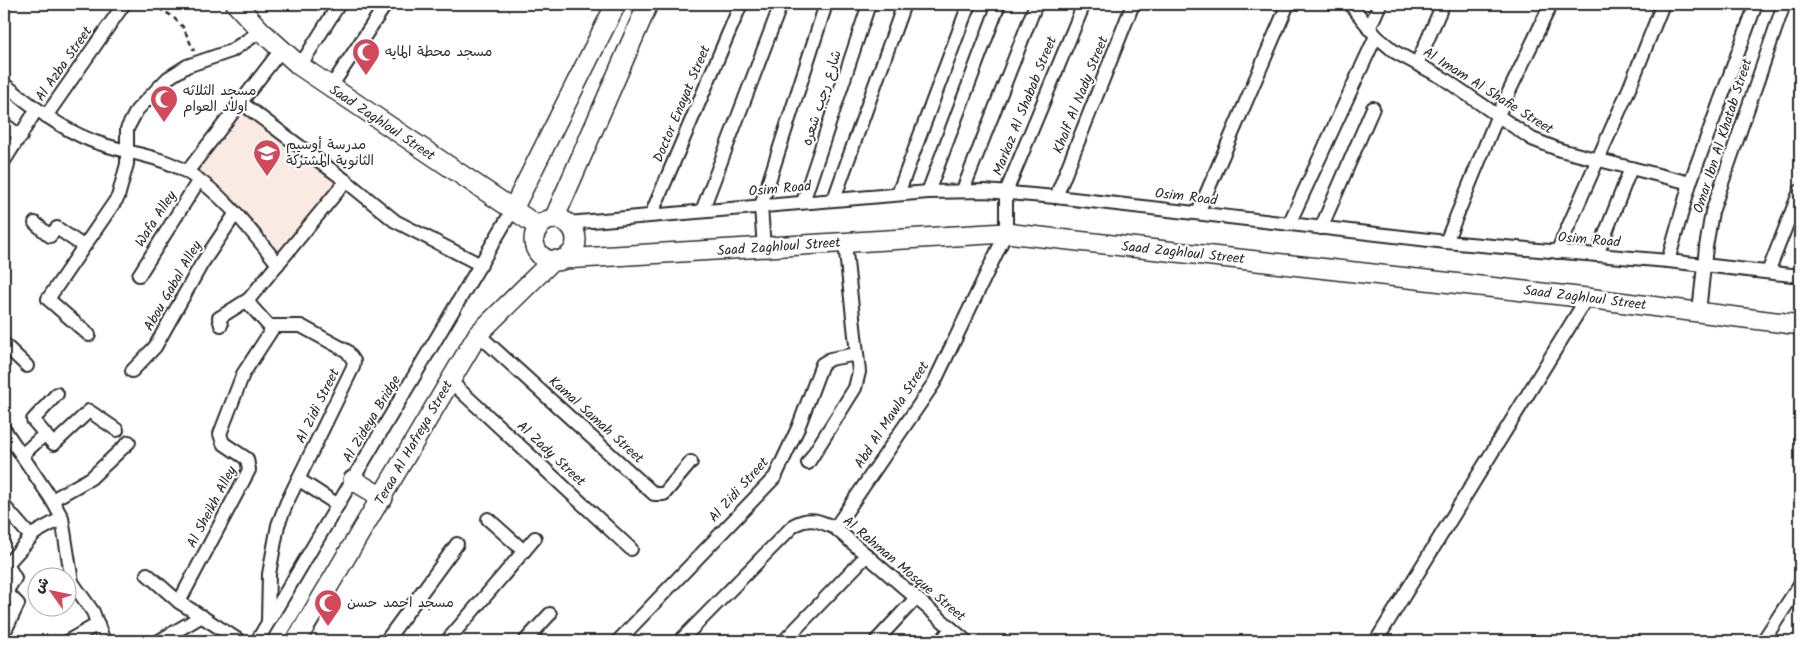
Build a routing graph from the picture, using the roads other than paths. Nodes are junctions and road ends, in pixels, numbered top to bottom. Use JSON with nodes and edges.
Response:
{"nodes":[{"id":1,"x":124,"y":4,"type":"edge"},
{"id":2,"x":339,"y":4,"type":"edge"},
{"id":3,"x":386,"y":4,"type":"edge"},
{"id":4,"x":616,"y":4,"type":"edge"},
{"id":5,"x":648,"y":4,"type":"edge"},
{"id":6,"x":740,"y":4,"type":"edge"},
{"id":7,"x":781,"y":4,"type":"edge"},
{"id":8,"x":826,"y":4,"type":"edge"},
{"id":9,"x":869,"y":4,"type":"edge"},
{"id":10,"x":904,"y":4,"type":"edge"},
{"id":11,"x":969,"y":4,"type":"edge"},
{"id":12,"x":999,"y":4,"type":"edge"},
{"id":13,"x":1036,"y":4,"type":"edge"},
{"id":14,"x":1084,"y":4,"type":"edge"},
{"id":15,"x":1134,"y":4,"type":"edge"},
{"id":16,"x":1288,"y":4,"type":"edge"},
{"id":17,"x":1350,"y":4,"type":"edge"},
{"id":18,"x":1380,"y":4,"type":"edge"},
{"id":19,"x":1443,"y":4,"type":"edge"},
{"id":20,"x":1551,"y":4,"type":"edge"},
{"id":21,"x":1663,"y":4,"type":"edge"},
{"id":22,"x":1756,"y":4,"type":"edge"},
{"id":23,"x":1784,"y":4,"type":"edge"},
{"id":24,"x":238,"y":5,"type":"edge"},
{"id":25,"x":607,"y":22,"type":"junction"},
{"id":26,"x":261,"y":31,"type":"junction"},
{"id":27,"x":1372,"y":32,"type":"junction"},
{"id":28,"x":634,"y":35,"type":"junction"},
{"id":29,"x":281,"y":50,"type":"junction"},
{"id":30,"x":1418,"y":64,"type":"junction"},
{"id":31,"x":300,"y":66,"type":"junction"},
{"id":32,"x":4,"y":84,"type":"edge"},
{"id":33,"x":330,"y":88,"type":"junction"},
{"id":34,"x":239,"y":102,"type":"junction"},
{"id":35,"x":1374,"y":108,"type":"dead end"},
{"id":36,"x":41,"y":113,"type":"junction"},
{"id":37,"x":1497,"y":117,"type":"junction"},
{"id":38,"x":4,"y":124,"type":"edge"},
{"id":39,"x":21,"y":137,"type":"junction"},
{"id":40,"x":127,"y":153,"type":"junction"},
{"id":41,"x":1598,"y":160,"type":"junction"},
{"id":42,"x":4,"y":161,"type":"edge"},
{"id":43,"x":1631,"y":168,"type":"junction"},
{"id":44,"x":187,"y":172,"type":"junction"},
{"id":45,"x":200,"y":180,"type":"junction"},
{"id":46,"x":346,"y":181,"type":"junction"},
{"id":47,"x":1690,"y":183,"type":"junction"},
{"id":48,"x":963,"y":190,"type":"junction"},
{"id":49,"x":1800,"y":191,"type":"edge"},
{"id":50,"x":928,"y":192,"type":"junction"},
{"id":51,"x":1006,"y":192,"type":"junction"},
{"id":52,"x":898,"y":194,"type":"junction"},
{"id":53,"x":1056,"y":196,"type":"junction"},
{"id":54,"x":834,"y":199,"type":"junction"},
{"id":55,"x":803,"y":202,"type":"junction"},
{"id":56,"x":761,"y":206,"type":"junction"},
{"id":57,"x":512,"y":211,"type":"junction"},
{"id":58,"x":702,"y":211,"type":"junction"},
{"id":59,"x":236,"y":213,"type":"junction"},
{"id":60,"x":1198,"y":213,"type":"junction"},
{"id":61,"x":651,"y":215,"type":"junction"},
{"id":62,"x":35,"y":223,"type":"dead end"},
{"id":63,"x":554,"y":223,"type":"junction"},
{"id":64,"x":1289,"y":224,"type":"junction"},
{"id":65,"x":1321,"y":228,"type":"junction"},
{"id":66,"x":1006,"y":233,"type":"junction"},
{"id":67,"x":1446,"y":242,"type":"junction"},
{"id":68,"x":845,"y":243,"type":"junction"},
{"id":69,"x":84,"y":246,"type":"junction"},
{"id":70,"x":764,"y":249,"type":"junction"},
{"id":71,"x":1557,"y":252,"type":"junction"},
{"id":72,"x":1597,"y":255,"type":"junction"},
{"id":73,"x":558,"y":260,"type":"junction"},
{"id":74,"x":1668,"y":261,"type":"junction"},
{"id":75,"x":278,"y":264,"type":"junction"},
{"id":76,"x":481,"y":265,"type":"junction"},
{"id":77,"x":1704,"y":265,"type":"junction"},
{"id":78,"x":1768,"y":272,"type":"junction"},
{"id":79,"x":139,"y":275,"type":"dead end"},
{"id":80,"x":1800,"y":276,"type":"edge"},
{"id":81,"x":1587,"y":298,"type":"junction"},
{"id":82,"x":249,"y":299,"type":"junction"},
{"id":83,"x":1700,"y":305,"type":"junction"},
{"id":84,"x":221,"y":325,"type":"dead end"},
{"id":85,"x":1800,"y":325,"type":"edge"},
{"id":86,"x":273,"y":328,"type":"junction"},
{"id":87,"x":89,"y":334,"type":"dead end"},
{"id":88,"x":478,"y":334,"type":"junction"},
{"id":89,"x":4,"y":344,"type":"edge"},
{"id":90,"x":857,"y":354,"type":"junction"},
{"id":91,"x":27,"y":366,"type":"dead end"},
{"id":92,"x":132,"y":371,"type":"dead end"},
{"id":93,"x":450,"y":381,"type":"junction"},
{"id":94,"x":57,"y":394,"type":"dead end"},
{"id":95,"x":4,"y":429,"type":"edge"},
{"id":96,"x":117,"y":430,"type":"dead end"},
{"id":97,"x":45,"y":435,"type":"junction"},
{"id":98,"x":129,"y":442,"type":"dead end"},
{"id":99,"x":22,"y":454,"type":"junction"},
{"id":100,"x":691,"y":462,"type":"dead end"},
{"id":101,"x":808,"y":463,"type":"dead end"},
{"id":102,"x":298,"y":479,"type":"junction"},
{"id":103,"x":353,"y":480,"type":"junction"},
{"id":104,"x":383,"y":498,"type":"junction"},
{"id":105,"x":52,"y":500,"type":"junction"},
{"id":106,"x":338,"y":505,"type":"junction"},
{"id":107,"x":4,"y":506,"type":"edge"},
{"id":108,"x":62,"y":518,"type":"junction"},
{"id":109,"x":488,"y":518,"type":"dead end"},
{"id":110,"x":835,"y":528,"type":"junction"},
{"id":111,"x":31,"y":537,"type":"junction"},
{"id":112,"x":535,"y":538,"type":"dead end"},
{"id":113,"x":457,"y":544,"type":"dead end"},
{"id":114,"x":631,"y":549,"type":"dead end"},
{"id":115,"x":524,"y":551,"type":"junction"},
{"id":116,"x":867,"y":555,"type":"junction"},
{"id":117,"x":147,"y":574,"type":"dead end"},
{"id":118,"x":1800,"y":584,"type":"edge"},
{"id":119,"x":916,"y":598,"type":"junction"},
{"id":120,"x":179,"y":602,"type":"junction"},
{"id":121,"x":550,"y":614,"type":"dead end"},
{"id":122,"x":202,"y":616,"type":"junction"},
{"id":123,"x":268,"y":622,"type":"junction"},
{"id":124,"x":98,"y":624,"type":"junction"},
{"id":125,"x":951,"y":629,"type":"junction"},
{"id":126,"x":4,"y":633,"type":"edge"},
{"id":127,"x":4,"y":640,"type":"edge"},
{"id":128,"x":8,"y":641,"type":"edge"},
{"id":129,"x":68,"y":641,"type":"edge"},
{"id":130,"x":104,"y":641,"type":"edge"},
{"id":131,"x":159,"y":641,"type":"edge"},
{"id":132,"x":240,"y":641,"type":"edge"},
{"id":133,"x":257,"y":641,"type":"edge"},
{"id":134,"x":296,"y":641,"type":"edge"},
{"id":135,"x":386,"y":641,"type":"edge"},
{"id":136,"x":447,"y":641,"type":"edge"},
{"id":137,"x":525,"y":641,"type":"edge"},
{"id":138,"x":618,"y":641,"type":"edge"},
{"id":139,"x":680,"y":641,"type":"edge"},
{"id":140,"x":784,"y":641,"type":"edge"},
{"id":141,"x":876,"y":641,"type":"edge"},
{"id":142,"x":942,"y":641,"type":"edge"},
{"id":143,"x":966,"y":641,"type":"edge"},
{"id":144,"x":1376,"y":641,"type":"edge"},
{"id":145,"x":1762,"y":641,"type":"edge"}],
"edges":[{"from":1,"to":36,"type":"street","name":"Al Azba Street"},
{"from":2,"to":31,"type":"street"},
{"from":3,"to":33,"type":"street"},
{"from":4,"to":25,"type":"street"},
{"from":5,"to":28,"type":"street"},
{"from":6,"to":61,"type":"street","name":"Doctor Enayat Street"},
{"from":7,"to":58,"type":"street"},
{"from":8,"to":56,"type":"street"},
{"from":9,"to":55,"type":"street","name":"شارع رجب شعره"},
{"from":10,"to":54,"type":"street"},
{"from":11,"to":52,"type":"street"},
{"from":12,"to":50,"type":"street"},
{"from":13,"to":48,"type":"street"},
{"from":14,"to":51,"type":"street","name":"Markaz Al Shabab Street"},
{"from":15,"to":53,"type":"street","name":"Khalf Al Nady Street"},
{"from":16,"to":60,"type":"street"},
{"from":17,"to":27,"type":"street","name":"Al Imam Al Shafie Street"},
{"from":18,"to":27,"type":"street"},
{"from":19,"to":30,"type":"street"},
{"from":20,"to":37,"type":"street"},
{"from":21,"to":41,"type":"street"},
{"from":22,"to":47,"type":"street","name":"Omar Ibn Al Khatab Street"},
{"from":23,"to":77,"type":"street","name":"Omar Ibn Al Khatab Street"},
{"from":24,"to":26,"type":"street","name":"Saad Zaghloul Street"},
{"from":25,"to":28,"type":"street"},
{"from":25,"to":57,"type":"street"},
{"from":26,"to":29,"type":"street","name":"Saad Zaghloul Street"},
{"from":26,"to":40,"type":"street"},
{"from":27,"to":30,"type":"street","name":"Al Imam Al Shafie Street"},
{"from":27,"to":64,"type":"street"},
{"from":28,"to":63,"type":"street"},
{"from":29,"to":31,"type":"street","name":"Saad Zaghloul Street"},
{"from":29,"to":34,"type":"street"},
{"from":30,"to":37,"type":"street","name":"Al Imam Al Shafie Street"},
{"from":31,"to":33,"type":"street","name":"Saad Zaghloul Street"},
{"from":32,"to":36,"type":"street"},
{"from":33,"to":57,"type":"street","name":"Saad Zaghloul Street"},
{"from":34,"to":44,"type":"street"},
{"from":34,"to":46,"type":"street"},
{"from":35,"to":65,"type":"street"},
{"from":36,"to":39,"type":"street","name":"Al Azba Street"},
{"from":36,"to":40,"type":"street"},
{"from":37,"to":41,"type":"street","name":"Al Imam Al Shafie Street"},
{"from":37,"to":67,"type":"street"},
{"from":38,"to":39,"type":"street"},
{"from":39,"to":42,"type":"street","name":"Al Azba Street"},
{"from":40,"to":44,"type":"street"},
{"from":40,"to":69,"type":"street"},
{"from":41,"to":43,"type":"street","name":"Al Imam Al Shafie Street"},
{"from":41,"to":71,"type":"street"},
{"from":43,"to":47,"type":"street","name":"Al Imam Al Shafie Street"},
{"from":43,"to":72,"type":"street"},
{"from":44,"to":45,"type":"street"},
{"from":45,"to":59,"type":"street"},
{"from":45,"to":79,"type":"street","name":"Wafa Alley"},
{"from":46,"to":75,"type":"street"},
{"from":46,"to":76,"type":"street"},
{"from":47,"to":74,"type":"street","name":"Omar Ibn Al Khatab Street"},
{"from":48,"to":50,"type":"street","name":"Osim Road"},
{"from":48,"to":51,"type":"street","name":"Osim Road"},
{"from":49,"to":78,"type":"street"},
{"from":50,"to":52,"type":"street","name":"Osim Road"},
{"from":51,"to":53,"type":"street","name":"Osim Road"},
{"from":51,"to":66,"type":"street"},
{"from":52,"to":54,"type":"street","name":"Osim Road"},
{"from":53,"to":60,"type":"street","name":"Osim Road"},
{"from":54,"to":55,"type":"street","name":"Osim Road"},
{"from":55,"to":56,"type":"street","name":"Osim Road"},
{"from":56,"to":58,"type":"street","name":"Osim Road"},
{"from":56,"to":70,"type":"street"},
{"from":57,"to":63,"type":"street","name":"Saad Zaghloul Street"},
{"from":57,"to":76,"type":"street","name":"Al Zideya Bridge"},
{"from":58,"to":61,"type":"street","name":"Osim Road"},
{"from":59,"to":75,"type":"street"},
{"from":59,"to":92,"type":"street","name":"Abou Gabal Alley"},
{"from":60,"to":64,"type":"street","name":"Osim Road"},
{"from":61,"to":63,"type":"street","name":"Osim Road"},
{"from":62,"to":69,"type":"street"},
{"from":63,"to":73,"type":"street"},
{"from":63,"to":73,"type":"street"},
{"from":64,"to":65,"type":"street","name":"Osim Road"},
{"from":65,"to":67,"type":"street","name":"Osim Road"},
{"from":66,"to":68,"type":"street","name":"Saad Zaghloul Street"},
{"from":66,"to":81,"type":"street","name":"Saad Zaghloul Street"},
{"from":66,"to":110,"type":"street","name":"Abd Al Mawla Street"},
{"from":67,"to":71,"type":"street","name":"Osim Road"},
{"from":68,"to":70,"type":"street","name":"Saad Zaghloul Street"},
{"from":68,"to":90,"type":"street"},
{"from":69,"to":87,"type":"street"},
{"from":70,"to":73,"type":"street","name":"Saad Zaghloul Street"},
{"from":71,"to":72,"type":"street","name":"Osim Road"},
{"from":72,"to":74,"type":"street","name":"Osim Road"},
{"from":73,"to":88,"type":"street","name":"Teraa Al Hafreya Street"},
{"from":74,"to":77,"type":"street","name":"Osim Road"},
{"from":75,"to":82,"type":"street"},
{"from":76,"to":103,"type":"street","name":"Al Zideya Bridge"},
{"from":77,"to":78,"type":"street","name":"Osim Road"},
{"from":77,"to":83,"type":"street","name":"Omar Ibn Al Khatab Street"},
{"from":78,"to":80,"type":"street","name":"Osim Road"},
{"from":81,"to":83,"type":"street","name":"Saad Zaghloul Street"},
{"from":81,"to":144,"type":"street"},
{"from":82,"to":84,"type":"street"},
{"from":82,"to":86,"type":"street"},
{"from":83,"to":85,"type":"street","name":"Saad Zaghloul Street"},
{"from":86,"to":102,"type":"street","name":"Al Zidi Street"},
{"from":86,"to":120,"type":"street","name":"Al Sheikh Alley"},
{"from":88,"to":93,"type":"street","name":"Teraa Al Hafreya Street"},
{"from":88,"to":100,"type":"street","name":"Kamal Samah Street"},
{"from":89,"to":91,"type":"street"},
{"from":90,"to":101,"type":"street"},
{"from":90,"to":138,"type":"street","name":"Al Zidi Street"},
{"from":93,"to":104,"type":"street","name":"Teraa Al Hafreya Street"},
{"from":93,"to":114,"type":"street","name":"Al Zady Street"},
{"from":94,"to":97,"type":"street"},
{"from":95,"to":99,"type":"street"},
{"from":96,"to":97,"type":"street"},
{"from":97,"to":99,"type":"street"},
{"from":98,"to":105,"type":"street"},
{"from":99,"to":105,"type":"street"},
{"from":102,"to":106,"type":"street"},
{"from":102,"to":123,"type":"street","name":"Al Zidi Street"},
{"from":103,"to":104,"type":"street"},
{"from":103,"to":106,"type":"street","name":"Al Zideya Bridge"},
{"from":104,"to":134,"type":"street","name":"Teraa Al Hafreya Street"},
{"from":105,"to":108,"type":"street"},
{"from":106,"to":123,"type":"street","name":"Al Zideya Bridge"},
{"from":107,"to":111,"type":"street"},
{"from":108,"to":111,"type":"street"},
{"from":108,"to":124,"type":"street"},
{"from":109,"to":115,"type":"street"},
{"from":110,"to":116,"type":"street","name":"Al Rahman Mosque Street"},
{"from":110,"to":139,"type":"street","name":"Al Rahman Mosque Street"},
{"from":111,"to":126,"type":"street"},
{"from":112,"to":115,"type":"street"},
{"from":113,"to":135,"type":"street"},
{"from":115,"to":136,"type":"street"},
{"from":116,"to":119,"type":"street","name":"Al Rahman Mosque Street"},
{"from":116,"to":140,"type":"street"},
{"from":117,"to":120,"type":"street"},
{"from":118,"to":145,"type":"street"},
{"from":119,"to":125,"type":"street","name":"Al Rahman Mosque Street"},
{"from":119,"to":141,"type":"street"},
{"from":120,"to":122,"type":"street"},
{"from":121,"to":137,"type":"street"},
{"from":122,"to":131,"type":"street"},
{"from":122,"to":132,"type":"street"},
{"from":123,"to":133,"type":"street","name":"Al Zideya Bridge"},
{"from":124,"to":129,"type":"street"},
{"from":124,"to":130,"type":"street"},
{"from":125,"to":142,"type":"street"},
{"from":125,"to":143,"type":"street","name":"Al Rahman Mosque Street"},
{"from":127,"to":128,"type":"street"}]}
